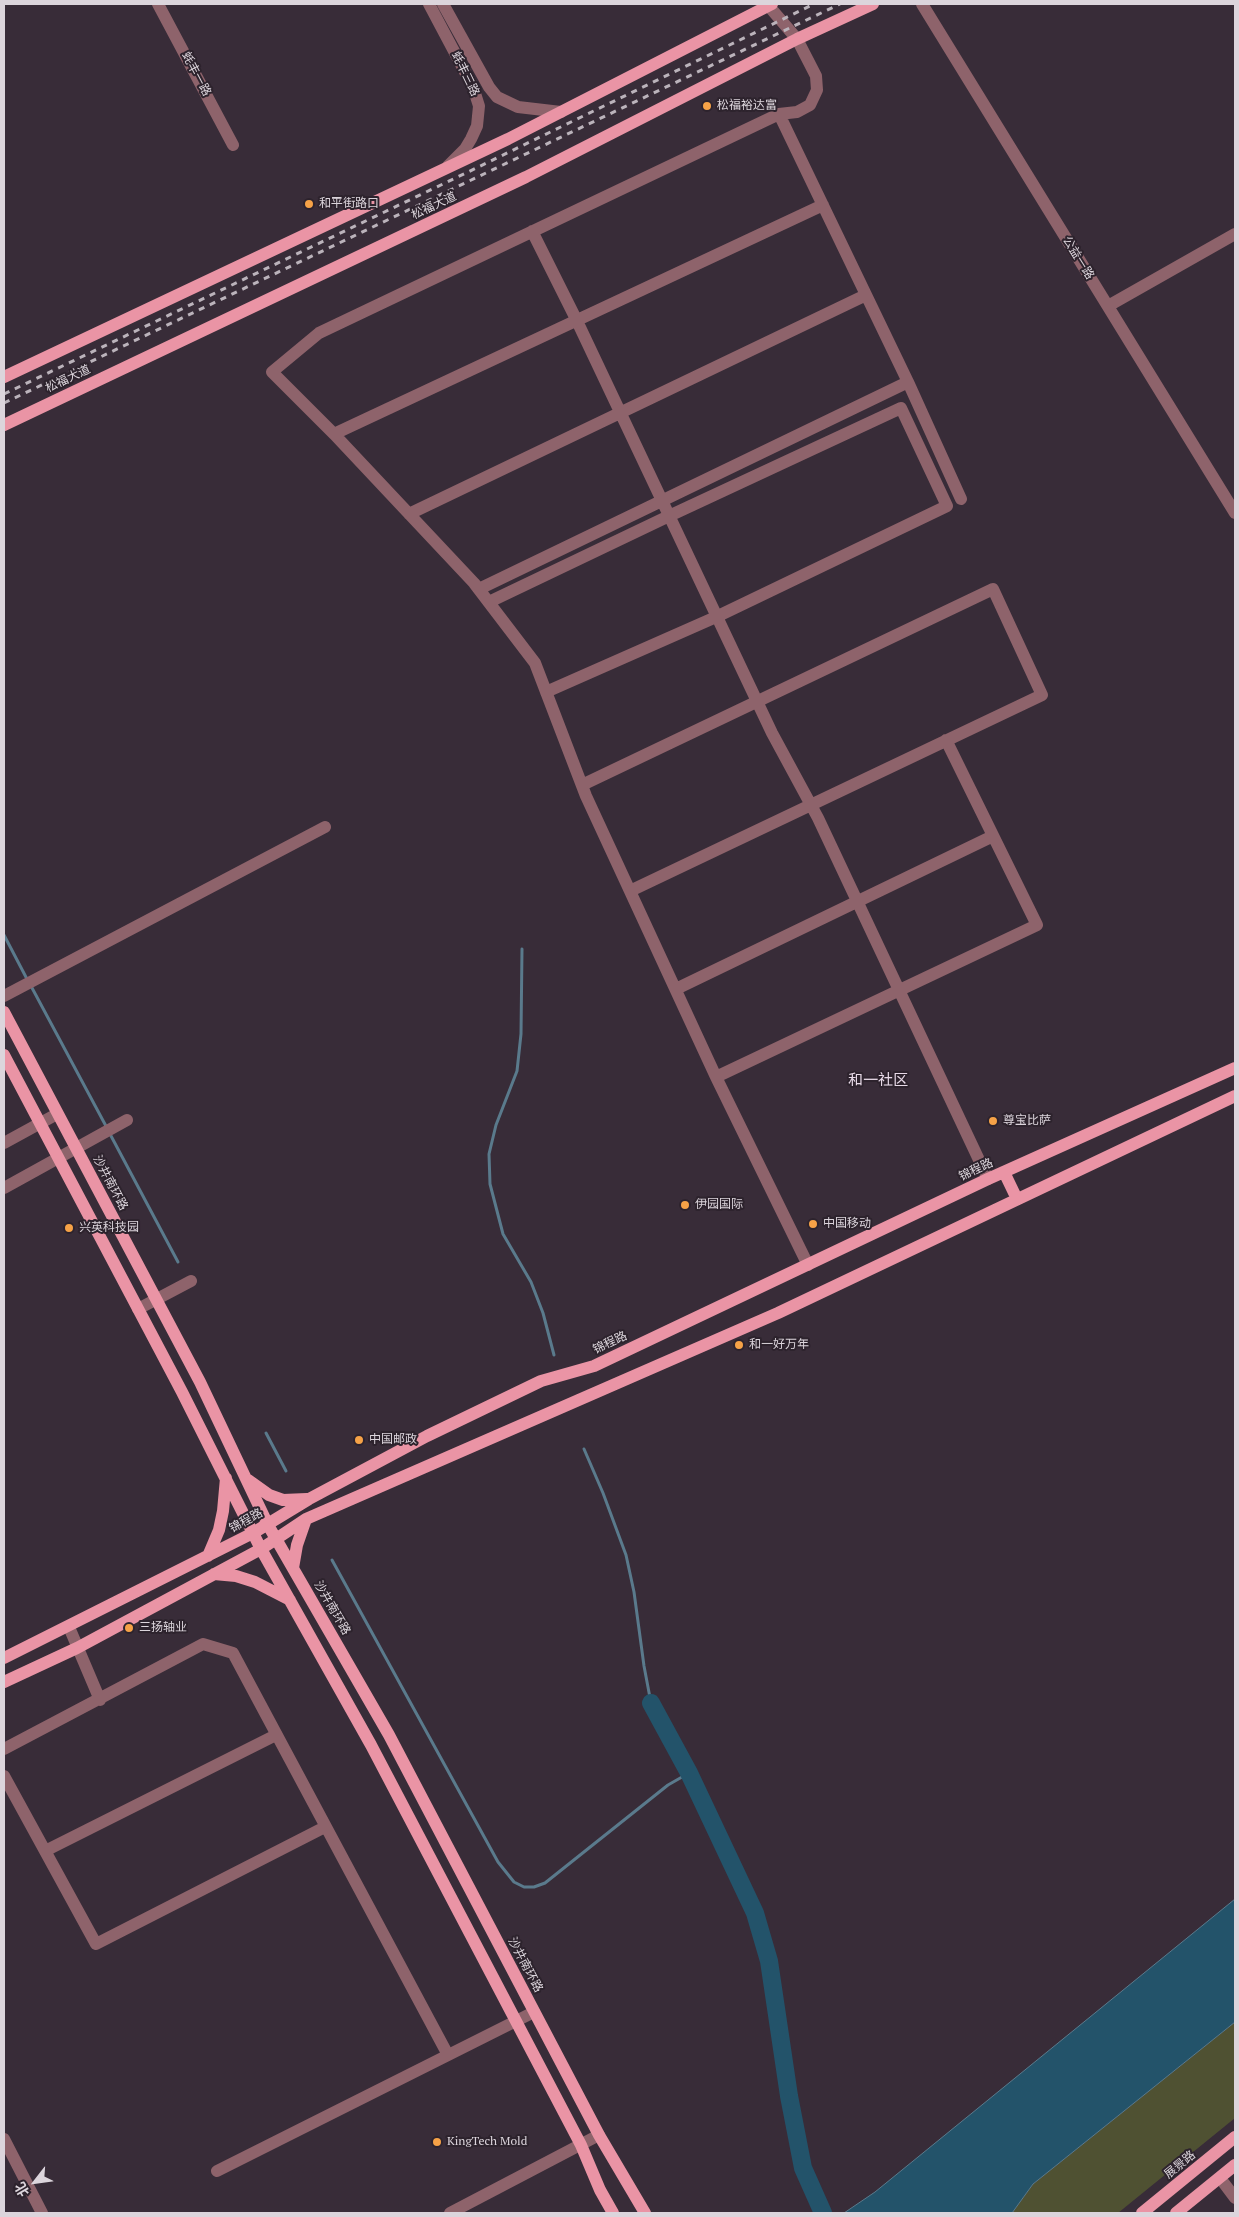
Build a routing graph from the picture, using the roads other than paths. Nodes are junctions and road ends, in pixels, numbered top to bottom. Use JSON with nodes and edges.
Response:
{"nodes":[{"id":1,"x":158,"y":4,"type":"edge"},
{"id":2,"x":429,"y":4,"type":"edge"},
{"id":3,"x":443,"y":4,"type":"edge"},
{"id":4,"x":769,"y":4,"type":"edge"},
{"id":5,"x":873,"y":4,"type":"edge"},
{"id":6,"x":922,"y":4,"type":"edge"},
{"id":7,"x":797,"y":39,"type":"junction"},
{"id":8,"x":561,"y":112,"type":"junction"},
{"id":9,"x":778,"y":114,"type":"junction"},
{"id":10,"x":233,"y":145,"type":"dead end"},
{"id":11,"x":445,"y":169,"type":"junction"},
{"id":12,"x":822,"y":205,"type":"junction"},
{"id":13,"x":532,"y":231,"type":"junction"},
{"id":14,"x":1235,"y":234,"type":"edge"},
{"id":15,"x":866,"y":294,"type":"junction"},
{"id":16,"x":1108,"y":306,"type":"junction"},
{"id":17,"x":576,"y":321,"type":"junction"},
{"id":18,"x":4,"y":377,"type":"edge"},
{"id":19,"x":908,"y":382,"type":"junction"},
{"id":20,"x":620,"y":411,"type":"junction"},
{"id":21,"x":4,"y":425,"type":"edge"},
{"id":22,"x":334,"y":434,"type":"junction"},
{"id":23,"x":962,"y":499,"type":"dead end"},
{"id":24,"x":662,"y":502,"type":"junction"},
{"id":25,"x":1235,"y":513,"type":"edge"},
{"id":26,"x":409,"y":514,"type":"junction"},
{"id":27,"x":669,"y":516,"type":"junction"},
{"id":28,"x":479,"y":589,"type":"junction"},
{"id":29,"x":489,"y":602,"type":"junction"},
{"id":30,"x":716,"y":616,"type":"junction"},
{"id":31,"x":546,"y":692,"type":"junction"},
{"id":32,"x":758,"y":703,"type":"junction"},
{"id":33,"x":946,"y":740,"type":"junction"},
{"id":34,"x":582,"y":785,"type":"junction"},
{"id":35,"x":811,"y":805,"type":"junction"},
{"id":36,"x":325,"y":827,"type":"dead end"},
{"id":37,"x":993,"y":836,"type":"junction"},
{"id":38,"x":630,"y":891,"type":"junction"},
{"id":39,"x":858,"y":902,"type":"junction"},
{"id":40,"x":676,"y":989,"type":"junction"},
{"id":41,"x":899,"y":990,"type":"junction"},
{"id":42,"x":4,"y":996,"type":"edge"},
{"id":43,"x":4,"y":1012,"type":"edge"},
{"id":44,"x":4,"y":1055,"type":"edge"},
{"id":45,"x":1235,"y":1068,"type":"edge"},
{"id":46,"x":716,"y":1077,"type":"junction"},
{"id":47,"x":1235,"y":1096,"type":"edge"},
{"id":48,"x":58,"y":1114,"type":"junction"},
{"id":49,"x":127,"y":1120,"type":"dead end"},
{"id":50,"x":40,"y":1123,"type":"junction"},
{"id":51,"x":4,"y":1143,"type":"edge"},
{"id":52,"x":76,"y":1149,"type":"junction"},
{"id":53,"x":58,"y":1158,"type":"junction"},
{"id":54,"x":1004,"y":1172,"type":"junction"},
{"id":55,"x":988,"y":1179,"type":"junction"},
{"id":56,"x":4,"y":1188,"type":"edge"},
{"id":57,"x":1017,"y":1199,"type":"junction"},
{"id":58,"x":808,"y":1265,"type":"junction"},
{"id":59,"x":191,"y":1281,"type":"dead end"},
{"id":60,"x":156,"y":1300,"type":"junction"},
{"id":61,"x":138,"y":1309,"type":"junction"},
{"id":62,"x":226,"y":1478,"type":"junction"},
{"id":63,"x":246,"y":1479,"type":"junction"},
{"id":64,"x":309,"y":1499,"type":"junction"},
{"id":65,"x":306,"y":1519,"type":"junction"},
{"id":66,"x":268,"y":1524,"type":"junction"},
{"id":67,"x":254,"y":1533,"type":"junction"},
{"id":68,"x":276,"y":1538,"type":"junction"},
{"id":69,"x":261,"y":1549,"type":"junction"},
{"id":70,"x":208,"y":1556,"type":"junction"},
{"id":71,"x":293,"y":1568,"type":"junction"},
{"id":72,"x":214,"y":1574,"type":"junction"},
{"id":73,"x":290,"y":1600,"type":"junction"},
{"id":74,"x":69,"y":1627,"type":"junction"},
{"id":75,"x":77,"y":1648,"type":"junction"},
{"id":76,"x":4,"y":1658,"type":"edge"},
{"id":77,"x":4,"y":1682,"type":"edge"},
{"id":78,"x":100,"y":1700,"type":"junction"},
{"id":79,"x":276,"y":1735,"type":"junction"},
{"id":80,"x":4,"y":1749,"type":"edge"},
{"id":81,"x":4,"y":1776,"type":"edge"},
{"id":82,"x":325,"y":1827,"type":"junction"},
{"id":83,"x":45,"y":1851,"type":"junction"},
{"id":84,"x":534,"y":2012,"type":"junction"},
{"id":85,"x":516,"y":2020,"type":"junction"},
{"id":86,"x":448,"y":2055,"type":"junction"},
{"id":87,"x":599,"y":2135,"type":"junction"},
{"id":88,"x":1235,"y":2137,"type":"edge"},
{"id":89,"x":4,"y":2139,"type":"edge"},
{"id":90,"x":581,"y":2145,"type":"junction"},
{"id":91,"x":7,"y":2153,"type":"edge"},
{"id":92,"x":1235,"y":2166,"type":"edge"},
{"id":93,"x":218,"y":2171,"type":"dead end"},
{"id":94,"x":1220,"y":2178,"type":"junction"},
{"id":95,"x":1235,"y":2198,"type":"edge"},
{"id":96,"x":42,"y":2213,"type":"edge"},
{"id":97,"x":450,"y":2213,"type":"edge"},
{"id":98,"x":613,"y":2213,"type":"edge"},
{"id":99,"x":645,"y":2213,"type":"edge"},
{"id":100,"x":1142,"y":2213,"type":"edge"},
{"id":101,"x":1176,"y":2213,"type":"edge"}],
"edges":[{"from":1,"to":10,"type":"street","name":"蚝丰一路"},
{"from":2,"to":11,"type":"street","name":"蚝丰三路"},
{"from":3,"to":8,"type":"street","name":"蚝丰三路"},
{"from":4,"to":7,"type":"street"},
{"from":4,"to":8,"type":"main road"},
{"from":5,"to":7,"type":"main road","name":"松福大道"},
{"from":6,"to":16,"type":"street","name":"公益一路"},
{"from":7,"to":9,"type":"street"},
{"from":7,"to":21,"type":"main road","name":"松福大道"},
{"from":8,"to":11,"type":"main road"},
{"from":9,"to":12,"type":"street"},
{"from":9,"to":13,"type":"street"},
{"from":11,"to":18,"type":"main road"},
{"from":12,"to":15,"type":"street"},
{"from":12,"to":17,"type":"street"},
{"from":13,"to":17,"type":"street"},
{"from":13,"to":22,"type":"street"},
{"from":14,"to":16,"type":"street"},
{"from":15,"to":19,"type":"street"},
{"from":15,"to":20,"type":"street"},
{"from":16,"to":25,"type":"street","name":"公益一路"},
{"from":17,"to":20,"type":"street"},
{"from":17,"to":22,"type":"street"},
{"from":19,"to":23,"type":"street"},
{"from":19,"to":24,"type":"street"},
{"from":20,"to":24,"type":"street"},
{"from":20,"to":26,"type":"street"},
{"from":22,"to":26,"type":"street"},
{"from":24,"to":27,"type":"street"},
{"from":24,"to":28,"type":"street"},
{"from":26,"to":28,"type":"street"},
{"from":27,"to":29,"type":"street"},
{"from":27,"to":30,"type":"street"},
{"from":27,"to":30,"type":"street"},
{"from":28,"to":29,"type":"street"},
{"from":29,"to":31,"type":"street"},
{"from":30,"to":31,"type":"street"},
{"from":30,"to":32,"type":"street"},
{"from":31,"to":34,"type":"street"},
{"from":32,"to":33,"type":"street"},
{"from":32,"to":34,"type":"street"},
{"from":32,"to":35,"type":"street"},
{"from":33,"to":35,"type":"street"},
{"from":33,"to":37,"type":"street"},
{"from":34,"to":38,"type":"street"},
{"from":35,"to":38,"type":"street"},
{"from":35,"to":39,"type":"street"},
{"from":36,"to":42,"type":"street"},
{"from":37,"to":39,"type":"street"},
{"from":37,"to":41,"type":"street"},
{"from":38,"to":40,"type":"street"},
{"from":39,"to":40,"type":"street"},
{"from":39,"to":41,"type":"street"},
{"from":40,"to":46,"type":"street"},
{"from":41,"to":46,"type":"street"},
{"from":41,"to":55,"type":"street"},
{"from":43,"to":48,"type":"main road","name":"沙井南环路"},
{"from":44,"to":50,"type":"main road"},
{"from":45,"to":54,"type":"main road","name":"锦程路"},
{"from":46,"to":58,"type":"street"},
{"from":47,"to":57,"type":"main road"},
{"from":48,"to":50,"type":"street"},
{"from":48,"to":52,"type":"main road","name":"沙井南环路"},
{"from":49,"to":52,"type":"street"},
{"from":50,"to":51,"type":"street"},
{"from":50,"to":53,"type":"main road"},
{"from":52,"to":53,"type":"street"},
{"from":52,"to":60,"type":"main road","name":"沙井南环路"},
{"from":53,"to":56,"type":"street"},
{"from":53,"to":61,"type":"main road"},
{"from":54,"to":55,"type":"main road","name":"锦程路"},
{"from":54,"to":57,"type":"main road"},
{"from":55,"to":58,"type":"main road","name":"锦程路"},
{"from":57,"to":65,"type":"main road"},
{"from":58,"to":64,"type":"main road","name":"锦程路"},
{"from":59,"to":60,"type":"street"},
{"from":60,"to":61,"type":"street"},
{"from":60,"to":63,"type":"main road","name":"沙井南环路"},
{"from":61,"to":62,"type":"main road"},
{"from":62,"to":67,"type":"main road"},
{"from":62,"to":70,"type":"main road"},
{"from":63,"to":64,"type":"main road"},
{"from":63,"to":66,"type":"main road","name":"沙井南环路"},
{"from":64,"to":66,"type":"main road","name":"锦程路"},
{"from":65,"to":68,"type":"main road"},
{"from":65,"to":71,"type":"main road"},
{"from":66,"to":67,"type":"main road","name":"锦程路"},
{"from":66,"to":68,"type":"main road","name":"沙井南环路"},
{"from":67,"to":69,"type":"main road"},
{"from":67,"to":70,"type":"main road","name":"锦程路"},
{"from":68,"to":69,"type":"main road"},
{"from":68,"to":71,"type":"main road","name":"沙井南环路"},
{"from":69,"to":72,"type":"main road"},
{"from":69,"to":73,"type":"main road"},
{"from":70,"to":74,"type":"main road","name":"锦程路"},
{"from":71,"to":84,"type":"main road","name":"沙井南环路"},
{"from":72,"to":73,"type":"main road"},
{"from":72,"to":75,"type":"main road"},
{"from":73,"to":85,"type":"main road"},
{"from":74,"to":75,"type":"street"},
{"from":74,"to":76,"type":"main road","name":"锦程路"},
{"from":75,"to":77,"type":"main road"},
{"from":75,"to":78,"type":"street"},
{"from":78,"to":79,"type":"street"},
{"from":78,"to":80,"type":"street"},
{"from":79,"to":82,"type":"street"},
{"from":79,"to":83,"type":"street"},
{"from":81,"to":83,"type":"street"},
{"from":82,"to":83,"type":"street"},
{"from":82,"to":86,"type":"street"},
{"from":84,"to":85,"type":"street"},
{"from":84,"to":87,"type":"main road","name":"沙井南环路"},
{"from":85,"to":86,"type":"street"},
{"from":85,"to":90,"type":"main road"},
{"from":86,"to":93,"type":"street"},
{"from":87,"to":90,"type":"street"},
{"from":87,"to":99,"type":"main road","name":"沙井南环路"},
{"from":88,"to":100,"type":"main road","name":"展景路"},
{"from":89,"to":91,"type":"street"},
{"from":90,"to":97,"type":"street"},
{"from":90,"to":98,"type":"main road"},
{"from":91,"to":96,"type":"street"},
{"from":92,"to":94,"type":"main road"},
{"from":94,"to":95,"type":"street"},
{"from":94,"to":101,"type":"main road"}]}
